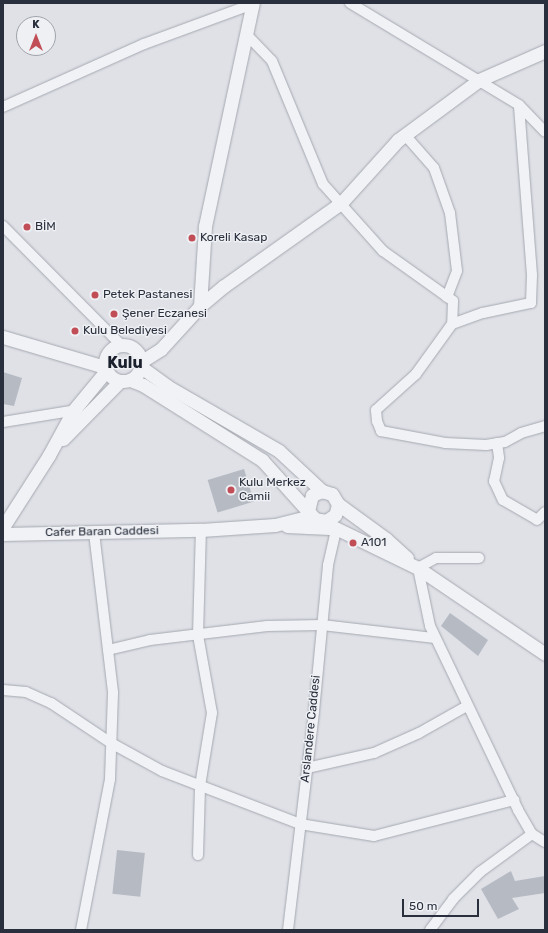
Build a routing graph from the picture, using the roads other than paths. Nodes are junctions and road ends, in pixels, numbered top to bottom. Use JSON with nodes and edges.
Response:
{"nodes":[{"id":1,"x":253,"y":3,"type":"edge"},
{"id":2,"x":350,"y":3,"type":"edge"},
{"id":3,"x":246,"y":34,"type":"junction"},
{"id":4,"x":545,"y":51,"type":"edge"},
{"id":5,"x":479,"y":80,"type":"junction"},
{"id":6,"x":519,"y":105,"type":"junction"},
{"id":7,"x":3,"y":107,"type":"edge"},
{"id":8,"x":545,"y":132,"type":"edge"},
{"id":9,"x":405,"y":135,"type":"junction"},
{"id":10,"x":342,"y":202,"type":"junction"},
{"id":11,"x":3,"y":226,"type":"edge"},
{"id":12,"x":447,"y":296,"type":"junction"},
{"id":13,"x":200,"y":306,"type":"junction"},
{"id":14,"x":452,"y":324,"type":"junction"},
{"id":15,"x":3,"y":337,"type":"edge"},
{"id":16,"x":121,"y":344,"type":"junction"},
{"id":17,"x":141,"y":364,"type":"junction"},
{"id":18,"x":106,"y":369,"type":"junction"},
{"id":19,"x":125,"y":380,"type":"junction"},
{"id":20,"x":91,"y":408,"type":"junction"},
{"id":21,"x":73,"y":411,"type":"junction"},
{"id":22,"x":3,"y":422,"type":"edge"},
{"id":23,"x":545,"y":426,"type":"edge"},
{"id":24,"x":497,"y":443,"type":"junction"},
{"id":25,"x":48,"y":455,"type":"junction"},
{"id":26,"x":322,"y":491,"type":"junction"},
{"id":27,"x":338,"y":504,"type":"junction"},
{"id":28,"x":545,"y":512,"type":"edge"},
{"id":29,"x":313,"y":516,"type":"junction"},
{"id":30,"x":275,"y":525,"type":"junction"},
{"id":31,"x":3,"y":527,"type":"edge"},
{"id":32,"x":336,"y":529,"type":"junction"},
{"id":33,"x":201,"y":530,"type":"junction"},
{"id":34,"x":94,"y":532,"type":"junction"},
{"id":35,"x":3,"y":534,"type":"edge"},
{"id":36,"x":479,"y":558,"type":"dead end"},
{"id":37,"x":418,"y":568,"type":"junction"},
{"id":38,"x":322,"y":625,"type":"junction"},
{"id":39,"x":198,"y":636,"type":"junction"},
{"id":40,"x":435,"y":638,"type":"junction"},
{"id":41,"x":108,"y":650,"type":"junction"},
{"id":42,"x":545,"y":654,"type":"edge"},
{"id":43,"x":3,"y":690,"type":"edge"},
{"id":44,"x":467,"y":706,"type":"junction"},
{"id":45,"x":111,"y":743,"type":"junction"},
{"id":46,"x":307,"y":768,"type":"junction"},
{"id":47,"x":200,"y":786,"type":"junction"},
{"id":48,"x":514,"y":800,"type":"junction"},
{"id":49,"x":300,"y":824,"type":"junction"},
{"id":50,"x":532,"y":834,"type":"junction"},
{"id":51,"x":545,"y":842,"type":"edge"},
{"id":52,"x":198,"y":855,"type":"dead end"},
{"id":53,"x":81,"y":930,"type":"edge"},
{"id":54,"x":288,"y":930,"type":"edge"},
{"id":55,"x":430,"y":930,"type":"edge"}],
"edges":[{"from":1,"to":3,"type":"street"},
{"from":1,"to":7,"type":"street"},
{"from":2,"to":5,"type":"street"},
{"from":3,"to":10,"type":"street"},
{"from":3,"to":13,"type":"street"},
{"from":4,"to":5,"type":"street"},
{"from":5,"to":6,"type":"street"},
{"from":5,"to":9,"type":"street"},
{"from":6,"to":8,"type":"street"},
{"from":6,"to":14,"type":"street"},
{"from":9,"to":10,"type":"street"},
{"from":9,"to":12,"type":"street"},
{"from":10,"to":12,"type":"street"},
{"from":10,"to":13,"type":"street"},
{"from":11,"to":16,"type":"street"},
{"from":12,"to":14,"type":"street"},
{"from":13,"to":17,"type":"street"},
{"from":14,"to":24,"type":"street"},
{"from":15,"to":18,"type":"street"},
{"from":16,"to":17,"type":"street"},
{"from":16,"to":18,"type":"street"},
{"from":17,"to":19,"type":"street"},
{"from":17,"to":26,"type":"street"},
{"from":18,"to":19,"type":"street"},
{"from":18,"to":21,"type":"street"},
{"from":19,"to":20,"type":"street"},
{"from":19,"to":29,"type":"street"},
{"from":20,"to":21,"type":"street"},
{"from":20,"to":25,"type":"street"},
{"from":21,"to":22,"type":"street"},
{"from":21,"to":25,"type":"street"},
{"from":23,"to":24,"type":"street"},
{"from":24,"to":28,"type":"street"},
{"from":25,"to":31,"type":"street"},
{"from":26,"to":27,"type":"street"},
{"from":26,"to":29,"type":"street"},
{"from":27,"to":29,"type":"street"},
{"from":27,"to":37,"type":"street"},
{"from":29,"to":30,"type":"street"},
{"from":29,"to":32,"type":"street"},
{"from":30,"to":32,"type":"street"},
{"from":30,"to":33,"type":"street","name":"Cafer Baran Caddesi"},
{"from":32,"to":37,"type":"street"},
{"from":32,"to":38,"type":"street","name":"Arslandere Caddesi"},
{"from":33,"to":34,"type":"street","name":"Cafer Baran Caddesi"},
{"from":33,"to":39,"type":"street"},
{"from":34,"to":35,"type":"street","name":"Cafer Baran Caddesi"},
{"from":34,"to":41,"type":"street"},
{"from":36,"to":37,"type":"street"},
{"from":37,"to":40,"type":"street"},
{"from":37,"to":42,"type":"street"},
{"from":38,"to":39,"type":"street"},
{"from":38,"to":40,"type":"street"},
{"from":38,"to":46,"type":"street","name":"Arslandere Caddesi"},
{"from":39,"to":41,"type":"street"},
{"from":39,"to":47,"type":"street"},
{"from":40,"to":44,"type":"street"},
{"from":41,"to":45,"type":"street"},
{"from":43,"to":45,"type":"street"},
{"from":44,"to":46,"type":"street"},
{"from":44,"to":48,"type":"street"},
{"from":45,"to":47,"type":"street"},
{"from":45,"to":53,"type":"street"},
{"from":46,"to":49,"type":"street","name":"Arslandere Caddesi"},
{"from":47,"to":49,"type":"street"},
{"from":47,"to":52,"type":"street"},
{"from":48,"to":49,"type":"street"},
{"from":48,"to":50,"type":"street"},
{"from":49,"to":54,"type":"street","name":"Arslandere Caddesi"},
{"from":50,"to":51,"type":"street"},
{"from":50,"to":55,"type":"street"}]}
